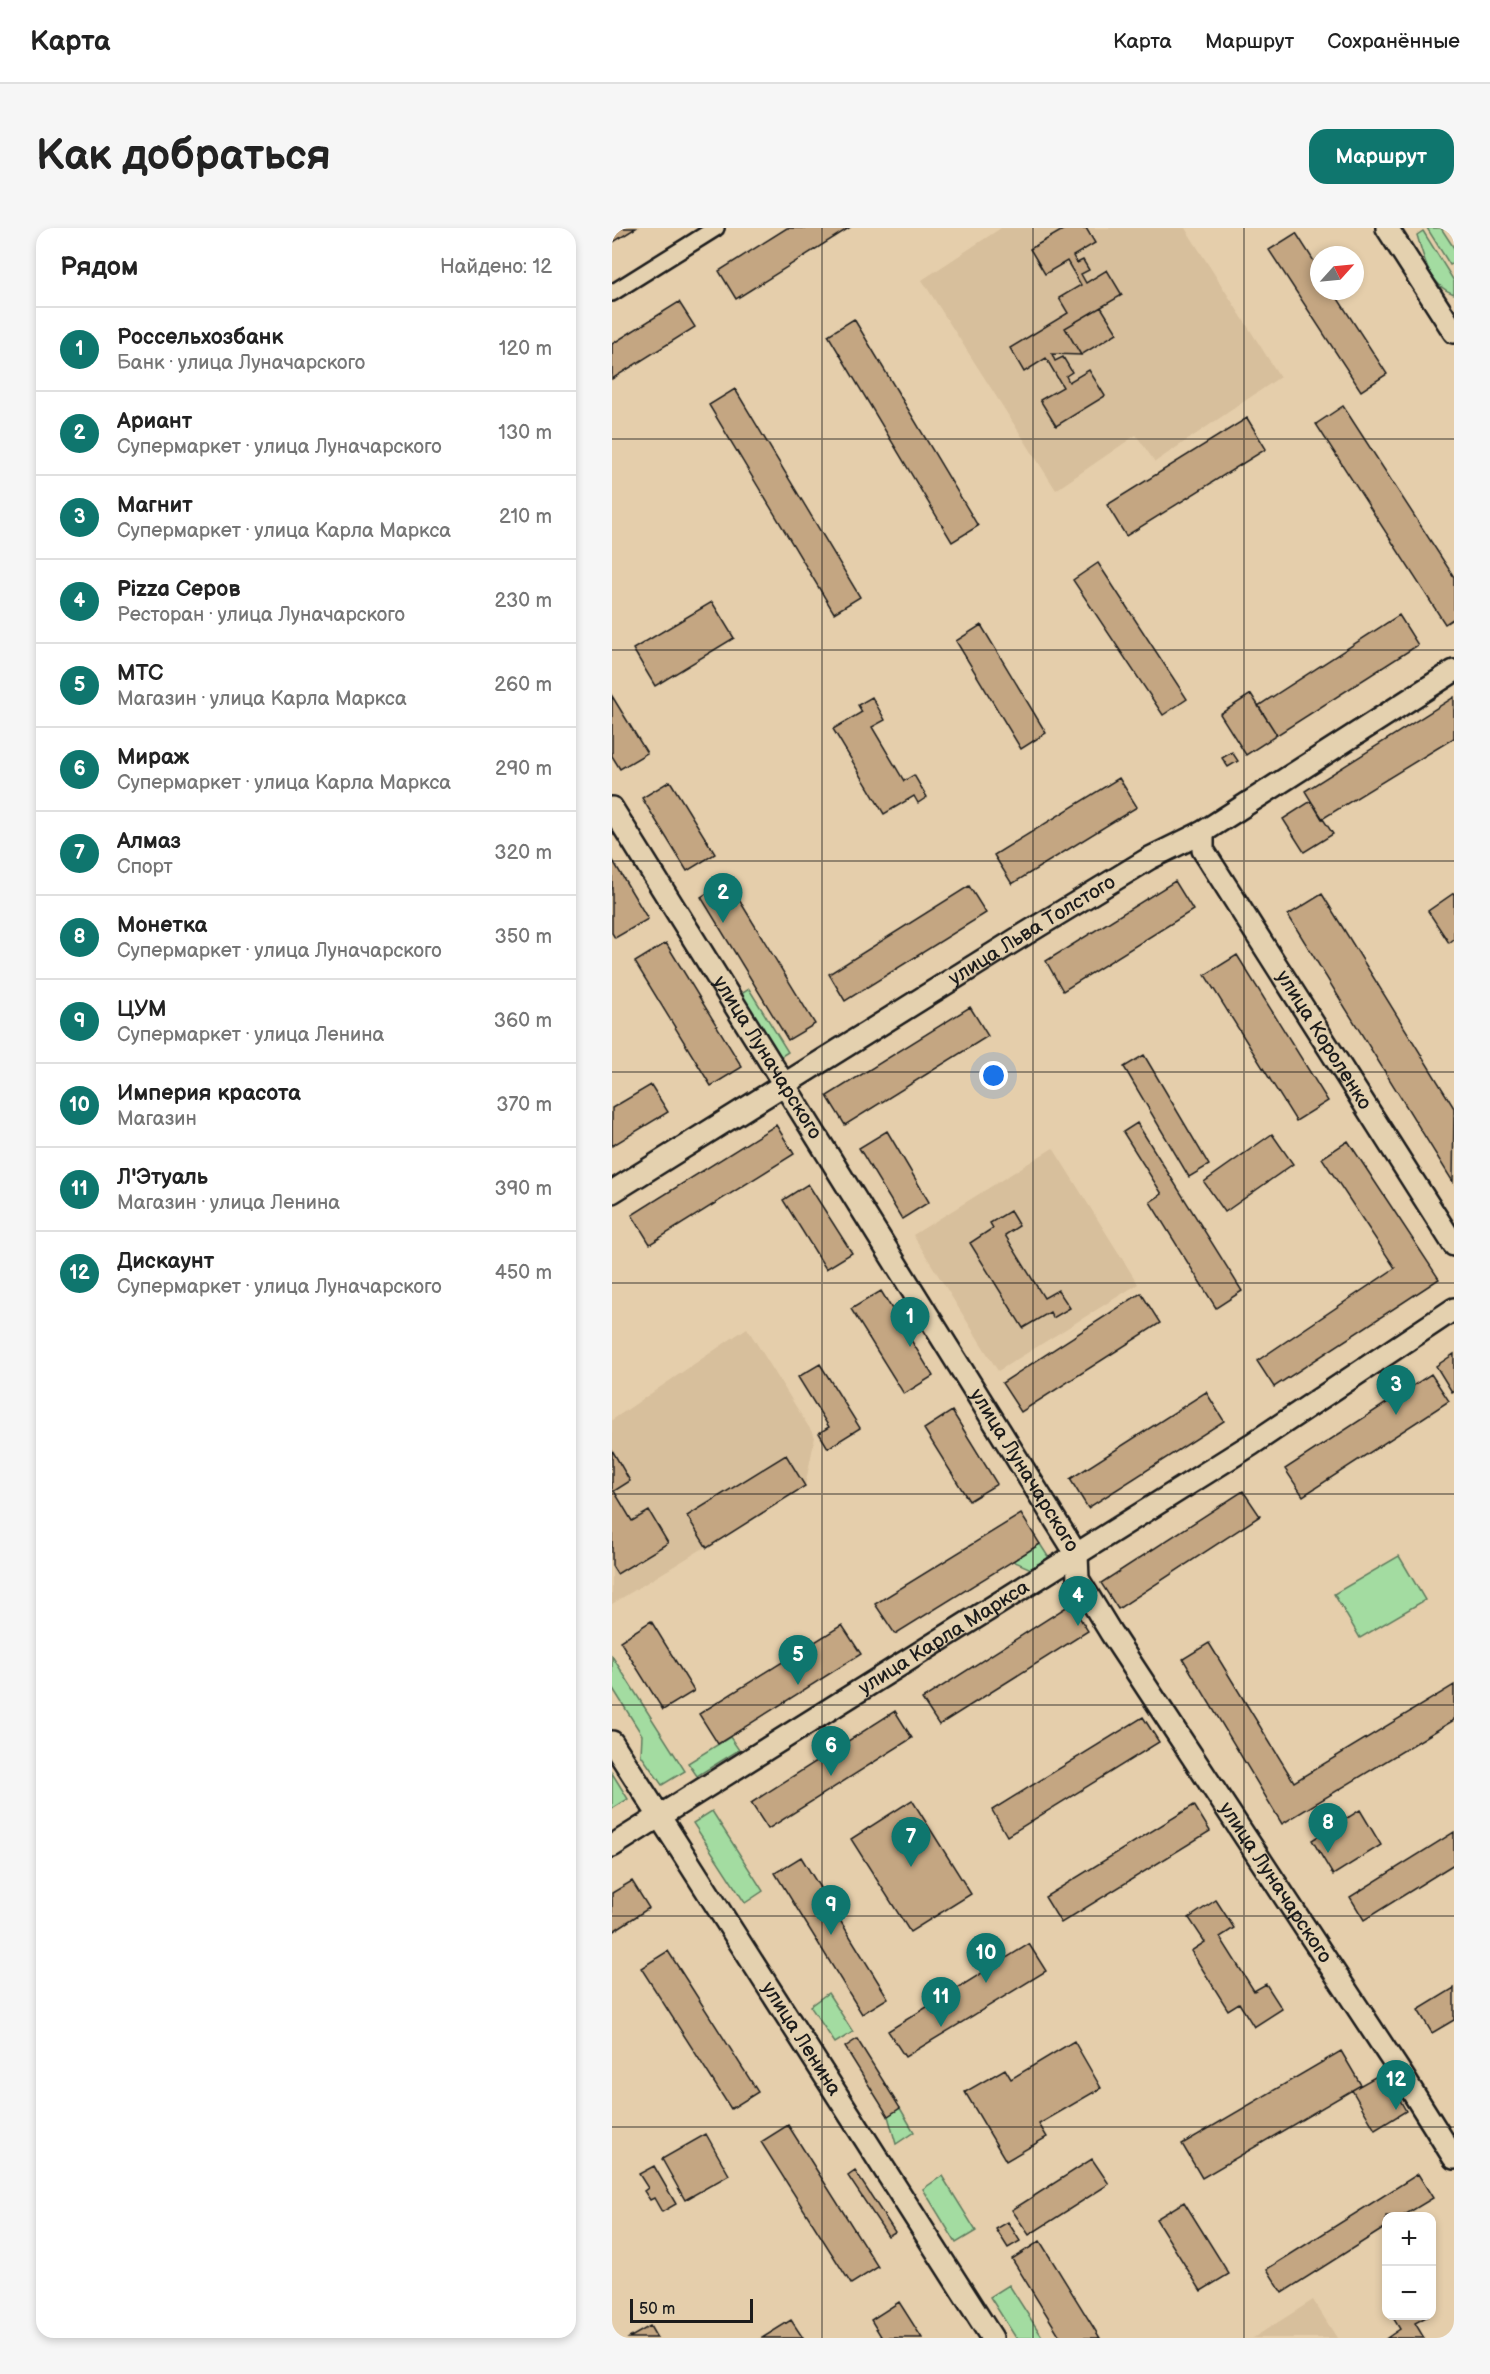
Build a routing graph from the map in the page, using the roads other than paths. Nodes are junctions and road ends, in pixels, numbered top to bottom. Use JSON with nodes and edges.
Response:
{"nodes":[{"id":1,"x":716,"y":228,"type":"edge"},
{"id":2,"x":1387,"y":228,"type":"edge"},
{"id":3,"x":612,"y":293,"type":"edge"},
{"id":4,"x":1451,"y":323,"type":"edge"},
{"id":5,"x":1454,"y":671,"type":"edge"},
{"id":6,"x":612,"y":808,"type":"edge"},
{"id":7,"x":1203,"y":832,"type":"junction"},
{"id":8,"x":784,"y":1086,"type":"junction"},
{"id":9,"x":612,"y":1192,"type":"edge"},
{"id":10,"x":1454,"y":1245,"type":"edge"},
{"id":11,"x":1454,"y":1309,"type":"edge"},
{"id":12,"x":1077,"y":1555,"type":"junction"},
{"id":13,"x":612,"y":1742,"type":"edge"},
{"id":14,"x":660,"y":1816,"type":"junction"},
{"id":15,"x":612,"y":1846,"type":"edge"},
{"id":16,"x":1454,"y":2158,"type":"edge"},
{"id":17,"x":992,"y":2338,"type":"edge"}],
"edges":[{"from":1,"to":3,"type":"street"},
{"from":2,"to":4,"type":"street"},
{"from":5,"to":7,"type":"street","name":"улица Льва Толстого"},
{"from":6,"to":8,"type":"street","name":"улица Луначарского"},
{"from":7,"to":8,"type":"street","name":"улица Льва Толстого"},
{"from":7,"to":10,"type":"street","name":"улица Короленко"},
{"from":8,"to":9,"type":"street","name":"улица Льва Толстого"},
{"from":8,"to":12,"type":"street","name":"улица Луначарского"},
{"from":11,"to":12,"type":"street","name":"улица Карла Маркса"},
{"from":12,"to":14,"type":"street","name":"улица Карла Маркса"},
{"from":12,"to":16,"type":"street","name":"улица Луначарского"},
{"from":13,"to":14,"type":"street","name":"улица Ленина"},
{"from":14,"to":15,"type":"street","name":"улица Карла Маркса"},
{"from":14,"to":17,"type":"street","name":"улица Ленина"}]}
